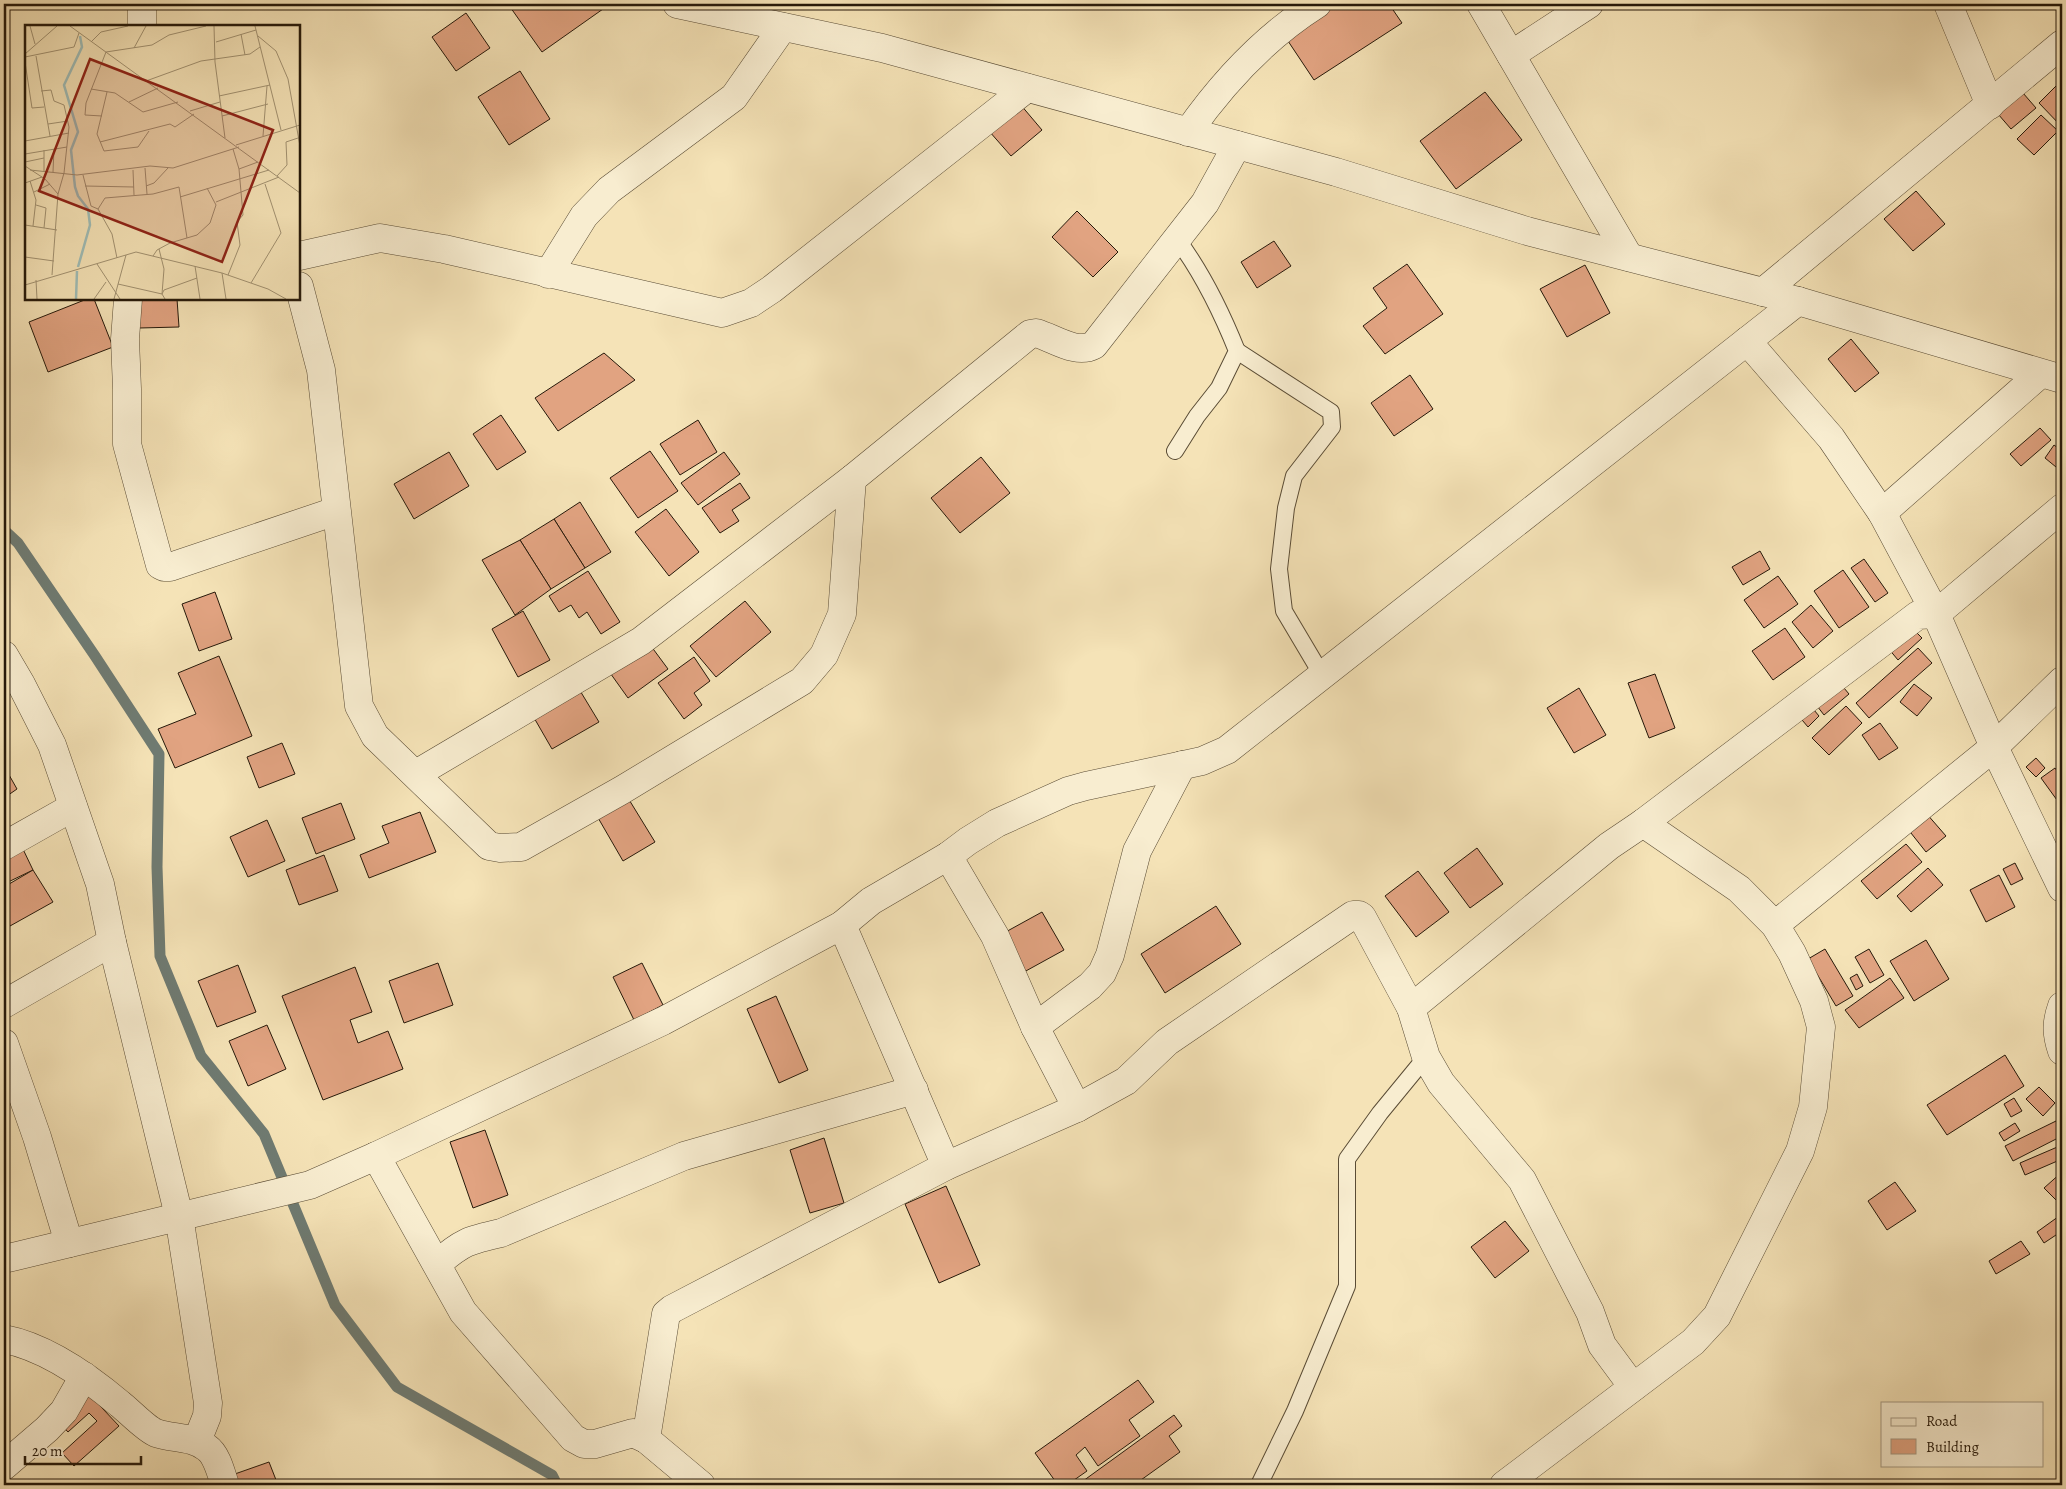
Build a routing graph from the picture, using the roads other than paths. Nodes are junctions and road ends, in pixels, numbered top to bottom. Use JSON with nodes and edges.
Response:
{"nodes":[{"id":1,"x":142,"y":4,"type":"edge"},
{"id":2,"x":677,"y":4,"type":"edge"},
{"id":3,"x":1317,"y":4,"type":"edge"},
{"id":4,"x":1481,"y":4,"type":"edge"},
{"id":5,"x":1589,"y":4,"type":"edge"},
{"id":6,"x":1948,"y":4,"type":"edge"},
{"id":7,"x":142,"y":25,"type":"edge"},
{"id":8,"x":783,"y":27,"type":"junction"},
{"id":9,"x":2062,"y":44,"type":"edge"},
{"id":10,"x":1511,"y":55,"type":"junction"},
{"id":11,"x":1027,"y":88,"type":"junction"},
{"id":12,"x":1990,"y":105,"type":"junction"},
{"id":13,"x":1188,"y":132,"type":"junction"},
{"id":14,"x":1237,"y":145,"type":"junction"},
{"id":15,"x":1177,"y":239,"type":"junction"},
{"id":16,"x":300,"y":256,"type":"edge"},
{"id":17,"x":1629,"y":257,"type":"junction"},
{"id":18,"x":548,"y":274,"type":"junction"},
{"id":19,"x":300,"y":290,"type":"edge"},
{"id":20,"x":1763,"y":292,"type":"junction"},
{"id":21,"x":128,"y":300,"type":"edge"},
{"id":22,"x":1798,"y":301,"type":"junction"},
{"id":23,"x":1747,"y":341,"type":"junction"},
{"id":24,"x":1237,"y":351,"type":"junction"},
{"id":25,"x":2051,"y":376,"type":"edge"},
{"id":26,"x":1175,"y":451,"type":"dead end"},
{"id":27,"x":852,"y":479,"type":"junction"},
{"id":28,"x":2062,"y":508,"type":"edge"},
{"id":29,"x":336,"y":511,"type":"junction"},
{"id":30,"x":1882,"y":513,"type":"junction"},
{"id":31,"x":1936,"y":614,"type":"junction"},
{"id":32,"x":4,"y":656,"type":"edge"},
{"id":33,"x":1322,"y":676,"type":"junction"},
{"id":34,"x":2062,"y":681,"type":"edge"},
{"id":35,"x":13,"y":689,"type":"edge"},
{"id":36,"x":1994,"y":747,"type":"junction"},
{"id":37,"x":1182,"y":765,"type":"junction"},
{"id":38,"x":416,"y":774,"type":"junction"},
{"id":39,"x":73,"y":807,"type":"junction"},
{"id":40,"x":1643,"y":823,"type":"junction"},
{"id":41,"x":4,"y":846,"type":"edge"},
{"id":42,"x":948,"y":856,"type":"junction"},
{"id":43,"x":2062,"y":888,"type":"edge"},
{"id":44,"x":842,"y":925,"type":"junction"},
{"id":45,"x":1775,"y":925,"type":"junction"},
{"id":46,"x":112,"y":942,"type":"junction"},
{"id":47,"x":4,"y":1004,"type":"edge"},
{"id":48,"x":2062,"y":1006,"type":"edge"},
{"id":49,"x":1411,"y":1008,"type":"junction"},
{"id":50,"x":1035,"y":1027,"type":"junction"},
{"id":51,"x":4,"y":1043,"type":"edge"},
{"id":52,"x":2062,"y":1051,"type":"edge"},
{"id":53,"x":1426,"y":1058,"type":"junction"},
{"id":54,"x":914,"y":1090,"type":"junction"},
{"id":55,"x":1077,"y":1108,"type":"junction"},
{"id":56,"x":376,"y":1156,"type":"junction"},
{"id":57,"x":946,"y":1166,"type":"junction"},
{"id":58,"x":178,"y":1216,"type":"junction"},
{"id":59,"x":68,"y":1243,"type":"junction"},
{"id":60,"x":4,"y":1259,"type":"edge"},
{"id":61,"x":437,"y":1264,"type":"junction"},
{"id":62,"x":4,"y":1339,"type":"edge"},
{"id":63,"x":84,"y":1376,"type":"junction"},
{"id":64,"x":1633,"y":1387,"type":"junction"},
{"id":65,"x":646,"y":1439,"type":"junction"},
{"id":66,"x":197,"y":1441,"type":"junction"},
{"id":67,"x":4,"y":1466,"type":"edge"},
{"id":68,"x":225,"y":1485,"type":"edge"},
{"id":69,"x":701,"y":1485,"type":"edge"},
{"id":70,"x":1259,"y":1485,"type":"edge"},
{"id":71,"x":1504,"y":1485,"type":"edge"}],
"edges":[{"from":1,"to":7,"type":"street"},
{"from":2,"to":8,"type":"street"},
{"from":3,"to":13,"type":"street"},
{"from":4,"to":10,"type":"street"},
{"from":5,"to":10,"type":"street"},
{"from":6,"to":12,"type":"street"},
{"from":8,"to":11,"type":"street"},
{"from":8,"to":18,"type":"street"},
{"from":9,"to":12,"type":"street"},
{"from":10,"to":17,"type":"street"},
{"from":11,"to":13,"type":"street"},
{"from":11,"to":18,"type":"street"},
{"from":12,"to":20,"type":"street"},
{"from":13,"to":14,"type":"street"},
{"from":14,"to":15,"type":"street"},
{"from":14,"to":17,"type":"street"},
{"from":15,"to":24,"type":"lane"},
{"from":15,"to":27,"type":"street"},
{"from":16,"to":18,"type":"street"},
{"from":17,"to":20,"type":"street"},
{"from":19,"to":29,"type":"street"},
{"from":20,"to":22,"type":"street"},
{"from":21,"to":29,"type":"street"},
{"from":22,"to":23,"type":"street"},
{"from":22,"to":25,"type":"street"},
{"from":23,"to":30,"type":"street"},
{"from":23,"to":33,"type":"street"},
{"from":24,"to":26,"type":"lane"},
{"from":24,"to":33,"type":"lane"},
{"from":25,"to":30,"type":"street"},
{"from":27,"to":38,"type":"street"},
{"from":27,"to":38,"type":"street"},
{"from":28,"to":31,"type":"street"},
{"from":29,"to":38,"type":"street"},
{"from":30,"to":31,"type":"street"},
{"from":31,"to":36,"type":"street"},
{"from":31,"to":40,"type":"street"},
{"from":32,"to":35,"type":"street"},
{"from":33,"to":37,"type":"street"},
{"from":34,"to":36,"type":"street"},
{"from":35,"to":39,"type":"street"},
{"from":36,"to":43,"type":"street"},
{"from":36,"to":45,"type":"street"},
{"from":37,"to":42,"type":"street"},
{"from":37,"to":50,"type":"street"},
{"from":39,"to":41,"type":"street"},
{"from":39,"to":46,"type":"street"},
{"from":40,"to":45,"type":"street"},
{"from":40,"to":49,"type":"street"},
{"from":42,"to":44,"type":"street"},
{"from":42,"to":50,"type":"street"},
{"from":44,"to":54,"type":"street"},
{"from":44,"to":56,"type":"street"},
{"from":45,"to":64,"type":"street"},
{"from":46,"to":47,"type":"street"},
{"from":46,"to":58,"type":"street"},
{"from":48,"to":52,"type":"street"},
{"from":49,"to":53,"type":"street"},
{"from":49,"to":55,"type":"street"},
{"from":50,"to":55,"type":"street"},
{"from":51,"to":59,"type":"street"},
{"from":53,"to":64,"type":"street"},
{"from":53,"to":70,"type":"lane"},
{"from":54,"to":57,"type":"street"},
{"from":54,"to":61,"type":"street"},
{"from":55,"to":57,"type":"street"},
{"from":56,"to":58,"type":"street"},
{"from":56,"to":61,"type":"street"},
{"from":57,"to":65,"type":"street"},
{"from":58,"to":59,"type":"street"},
{"from":58,"to":66,"type":"street"},
{"from":59,"to":60,"type":"street"},
{"from":61,"to":65,"type":"street"},
{"from":62,"to":63,"type":"street"},
{"from":63,"to":66,"type":"street"},
{"from":63,"to":67,"type":"street"},
{"from":64,"to":71,"type":"street"},
{"from":65,"to":69,"type":"street"},
{"from":66,"to":68,"type":"street"}]}
